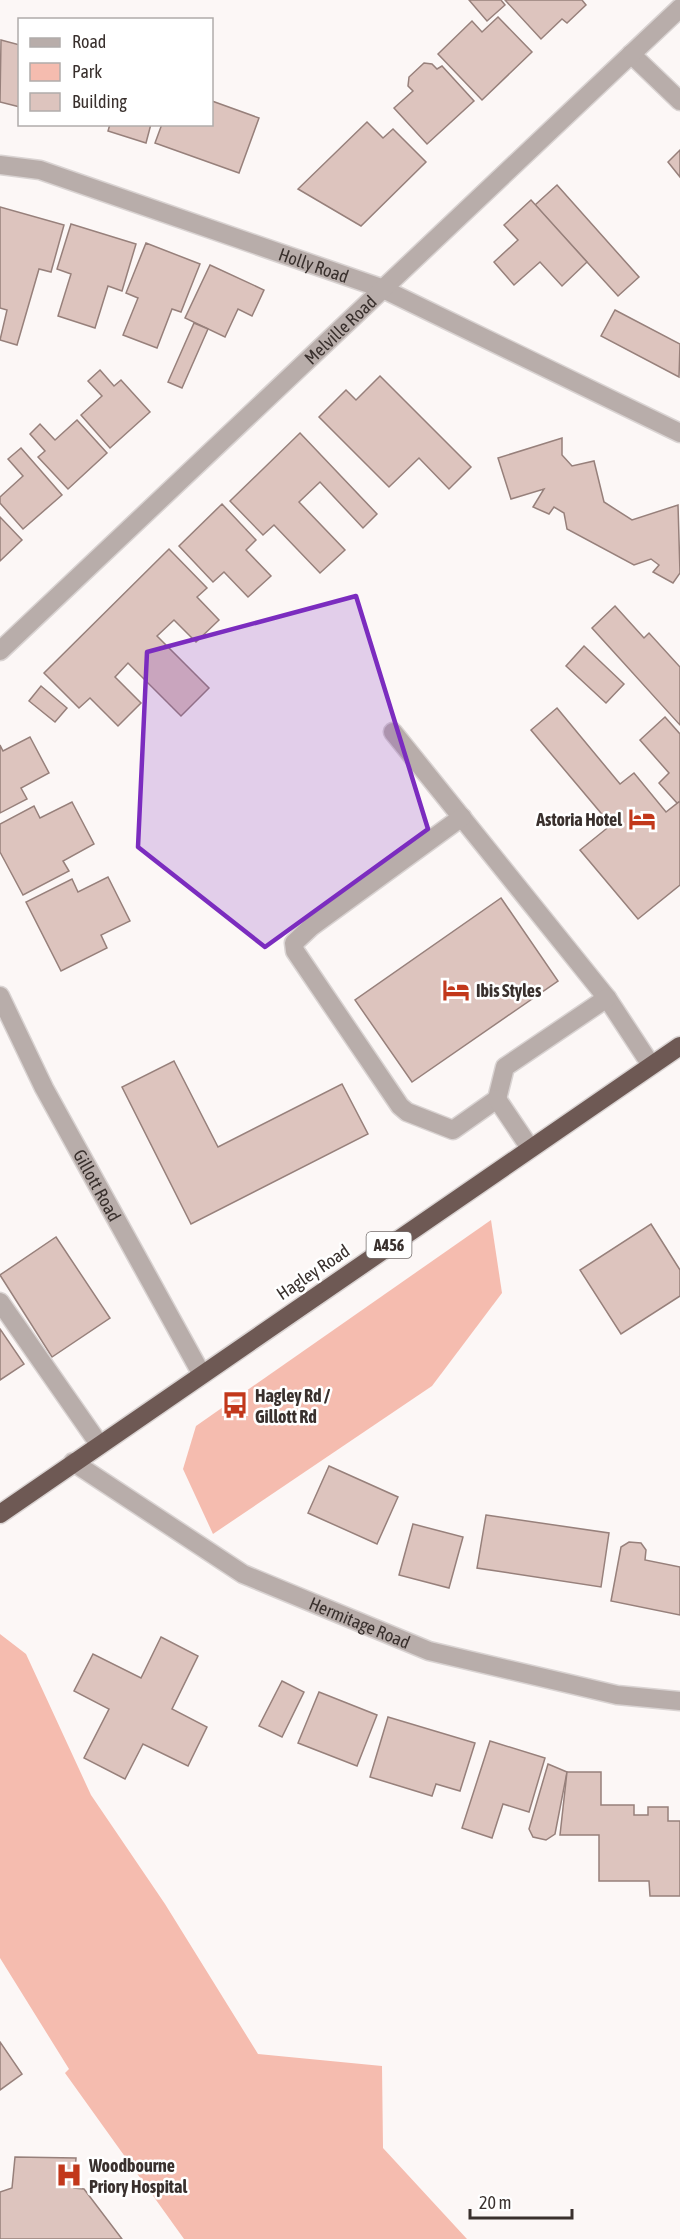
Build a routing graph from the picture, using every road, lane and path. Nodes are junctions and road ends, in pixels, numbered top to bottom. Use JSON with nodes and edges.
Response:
{"nodes":[{"id":1,"x":680,"y":8,"type":"edge"},
{"id":2,"x":632,"y":54,"type":"junction"},
{"id":3,"x":680,"y":100,"type":"edge"},
{"id":4,"x":0,"y":165,"type":"edge"},
{"id":5,"x":381,"y":288,"type":"junction"},
{"id":6,"x":680,"y":433,"type":"edge"},
{"id":7,"x":0,"y":651,"type":"edge"},
{"id":8,"x":393,"y":732,"type":"dead end"},
{"id":9,"x":462,"y":817,"type":"junction"},
{"id":10,"x":0,"y":996,"type":"edge"},
{"id":11,"x":607,"y":998,"type":"junction"},
{"id":12,"x":680,"y":1046,"type":"edge"},
{"id":13,"x":651,"y":1065,"type":"junction"},
{"id":14,"x":497,"y":1099,"type":"junction"},
{"id":15,"x":530,"y":1149,"type":"junction"},
{"id":16,"x":0,"y":1302,"type":"edge"},
{"id":17,"x":201,"y":1373,"type":"junction"},
{"id":18,"x":99,"y":1444,"type":"junction"},
{"id":19,"x":73,"y":1462,"type":"junction"},
{"id":20,"x":0,"y":1514,"type":"edge"},
{"id":21,"x":680,"y":1701,"type":"edge"}],
"edges":[{"from":1,"to":2,"type":"street","name":"Melville Road"},
{"from":2,"to":3,"type":"street"},
{"from":2,"to":5,"type":"street","name":"Melville Road"},
{"from":4,"to":5,"type":"street","name":"Holly Road"},
{"from":5,"to":6,"type":"street","name":"Holly Road"},
{"from":5,"to":7,"type":"street","name":"Melville Road"},
{"from":8,"to":9,"type":"street"},
{"from":9,"to":11,"type":"street"},
{"from":9,"to":14,"type":"street"},
{"from":10,"to":17,"type":"street","name":"Gillott Road"},
{"from":11,"to":13,"type":"street"},
{"from":11,"to":14,"type":"street"},
{"from":12,"to":13,"type":"highway","name":"Hagley Road","number":"A456"},
{"from":13,"to":15,"type":"highway","name":"Hagley Road","number":"A456"},
{"from":14,"to":15,"type":"street"},
{"from":15,"to":17,"type":"highway","name":"Hagley Road","number":"A456"},
{"from":16,"to":18,"type":"street"},
{"from":17,"to":18,"type":"highway","name":"Hagley Road","number":"A456"},
{"from":18,"to":19,"type":"highway","name":"Hagley Road","number":"A456"},
{"from":19,"to":20,"type":"highway","name":"Hagley Road","number":"A456"},
{"from":19,"to":21,"type":"street","name":"Hermitage Road"}]}
